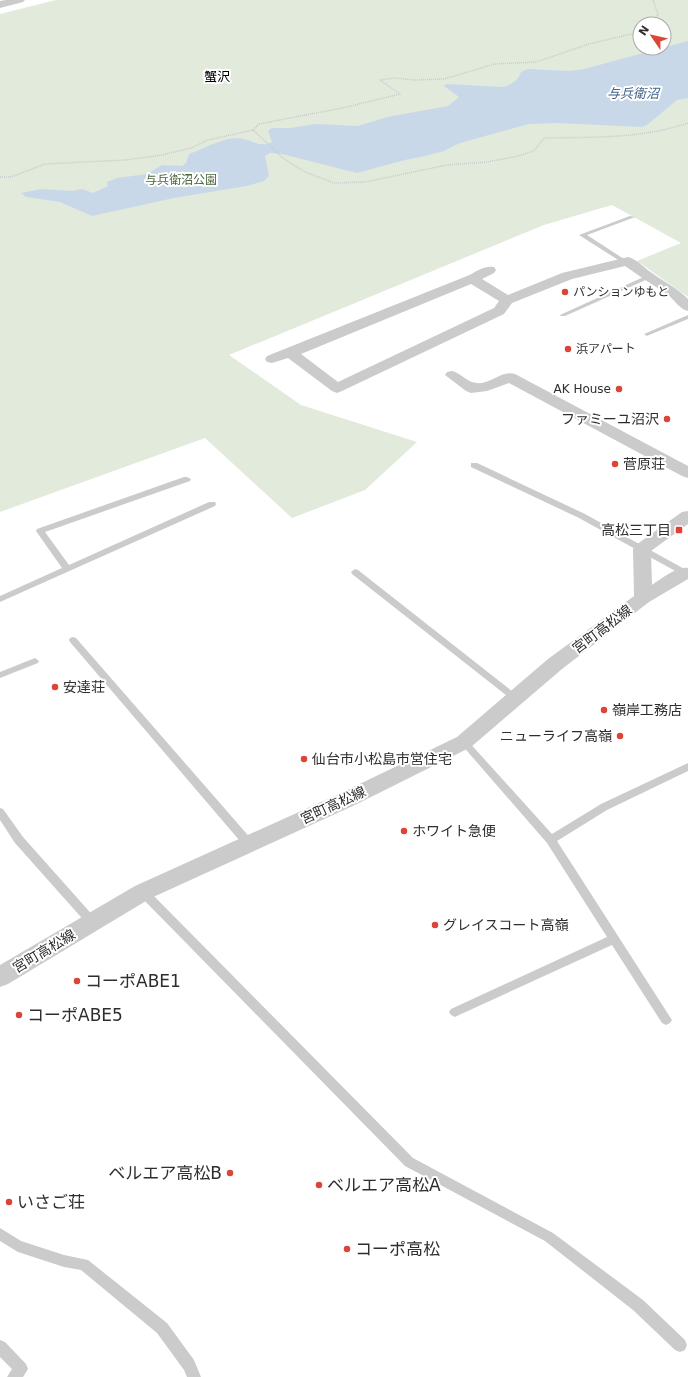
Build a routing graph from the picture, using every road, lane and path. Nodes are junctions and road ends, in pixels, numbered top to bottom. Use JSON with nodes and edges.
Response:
{"nodes":[{"id":1,"x":19,"y":0,"type":"edge"},
{"id":2,"x":653,"y":0,"type":"edge"},
{"id":3,"x":0,"y":5,"type":"edge"},
{"id":4,"x":658,"y":16,"type":"edge"},
{"id":5,"x":632,"y":34,"type":"edge"},
{"id":6,"x":688,"y":123,"type":"edge"},
{"id":7,"x":254,"y":130,"type":"junction"},
{"id":8,"x":0,"y":177,"type":"edge"},
{"id":9,"x":632,"y":217,"type":"dead end"},
{"id":10,"x":625,"y":262,"type":"junction"},
{"id":11,"x":489,"y":270,"type":"dead end"},
{"id":12,"x":648,"y":278,"type":"junction"},
{"id":13,"x":472,"y":279,"type":"junction"},
{"id":14,"x":507,"y":300,"type":"junction"},
{"id":15,"x":688,"y":307,"type":"edge"},
{"id":16,"x":563,"y":315,"type":"dead end"},
{"id":17,"x":688,"y":317,"type":"edge"},
{"id":18,"x":647,"y":334,"type":"dead end"},
{"id":19,"x":290,"y":353,"type":"junction"},
{"id":20,"x":272,"y":360,"type":"dead end"},
{"id":21,"x":452,"y":375,"type":"dead end"},
{"id":22,"x":474,"y":465,"type":"dead end"},
{"id":23,"x":688,"y":473,"type":"edge"},
{"id":24,"x":187,"y":479,"type":"dead end"},
{"id":25,"x":212,"y":504,"type":"dead end"},
{"id":26,"x":688,"y":516,"type":"edge"},
{"id":27,"x":642,"y":549,"type":"junction"},
{"id":28,"x":67,"y":569,"type":"junction"},
{"id":29,"x":356,"y":572,"type":"dead end"},
{"id":30,"x":687,"y":574,"type":"edge"},
{"id":31,"x":643,"y":598,"type":"junction"},
{"id":32,"x":0,"y":599,"type":"edge"},
{"id":33,"x":73,"y":640,"type":"dead end"},
{"id":34,"x":35,"y":661,"type":"dead end"},
{"id":35,"x":0,"y":675,"type":"edge"},
{"id":36,"x":514,"y":697,"type":"junction"},
{"id":37,"x":464,"y":742,"type":"junction"},
{"id":38,"x":688,"y":767,"type":"edge"},
{"id":39,"x":0,"y":812,"type":"edge"},
{"id":40,"x":551,"y":840,"type":"junction"},
{"id":41,"x":249,"y":844,"type":"junction"},
{"id":42,"x":143,"y":892,"type":"junction"},
{"id":43,"x":92,"y":922,"type":"junction"},
{"id":44,"x":614,"y":939,"type":"junction"},
{"id":45,"x":0,"y":977,"type":"edge"},
{"id":46,"x":455,"y":1012,"type":"dead end"},
{"id":47,"x":666,"y":1020,"type":"dead end"},
{"id":48,"x":0,"y":1234,"type":"edge"},
{"id":49,"x":680,"y":1345,"type":"dead end"},
{"id":50,"x":0,"y":1347,"type":"edge"},
{"id":51,"x":14,"y":1377,"type":"edge"},
{"id":52,"x":194,"y":1377,"type":"edge"}],
"edges":[{"from":1,"to":3,"type":"street"},
{"from":2,"to":4,"type":"path"},
{"from":5,"to":7,"type":"path"},
{"from":6,"to":7,"type":"path"},
{"from":7,"to":8,"type":"path"},
{"from":9,"to":10,"type":"lane"},
{"from":10,"to":12,"type":"street"},
{"from":10,"to":14,"type":"street"},
{"from":11,"to":13,"type":"street"},
{"from":12,"to":15,"type":"street"},
{"from":12,"to":16,"type":"lane"},
{"from":13,"to":14,"type":"street"},
{"from":13,"to":19,"type":"street"},
{"from":14,"to":19,"type":"street"},
{"from":17,"to":18,"type":"lane"},
{"from":19,"to":20,"type":"street"},
{"from":21,"to":23,"type":"street"},
{"from":22,"to":27,"type":"lane"},
{"from":24,"to":28,"type":"lane"},
{"from":25,"to":28,"type":"lane"},
{"from":26,"to":27,"type":"street"},
{"from":27,"to":30,"type":"lane"},
{"from":27,"to":31,"type":"street"},
{"from":28,"to":32,"type":"lane"},
{"from":29,"to":36,"type":"lane"},
{"from":30,"to":31,"type":"street","name":"宮町高松線"},
{"from":31,"to":36,"type":"street","name":"宮町高松線"},
{"from":33,"to":41,"type":"lane"},
{"from":34,"to":35,"type":"lane"},
{"from":36,"to":37,"type":"street","name":"宮町高松線"},
{"from":37,"to":40,"type":"lane"},
{"from":37,"to":41,"type":"street","name":"宮町高松線"},
{"from":38,"to":40,"type":"lane"},
{"from":39,"to":43,"type":"lane"},
{"from":40,"to":44,"type":"lane"},
{"from":41,"to":42,"type":"street","name":"宮町高松線"},
{"from":42,"to":43,"type":"street","name":"宮町高松線"},
{"from":42,"to":49,"type":"lane"},
{"from":43,"to":45,"type":"street","name":"宮町高松線"},
{"from":44,"to":46,"type":"lane"},
{"from":44,"to":47,"type":"lane"},
{"from":48,"to":52,"type":"lane"},
{"from":50,"to":51,"type":"lane"}]}
